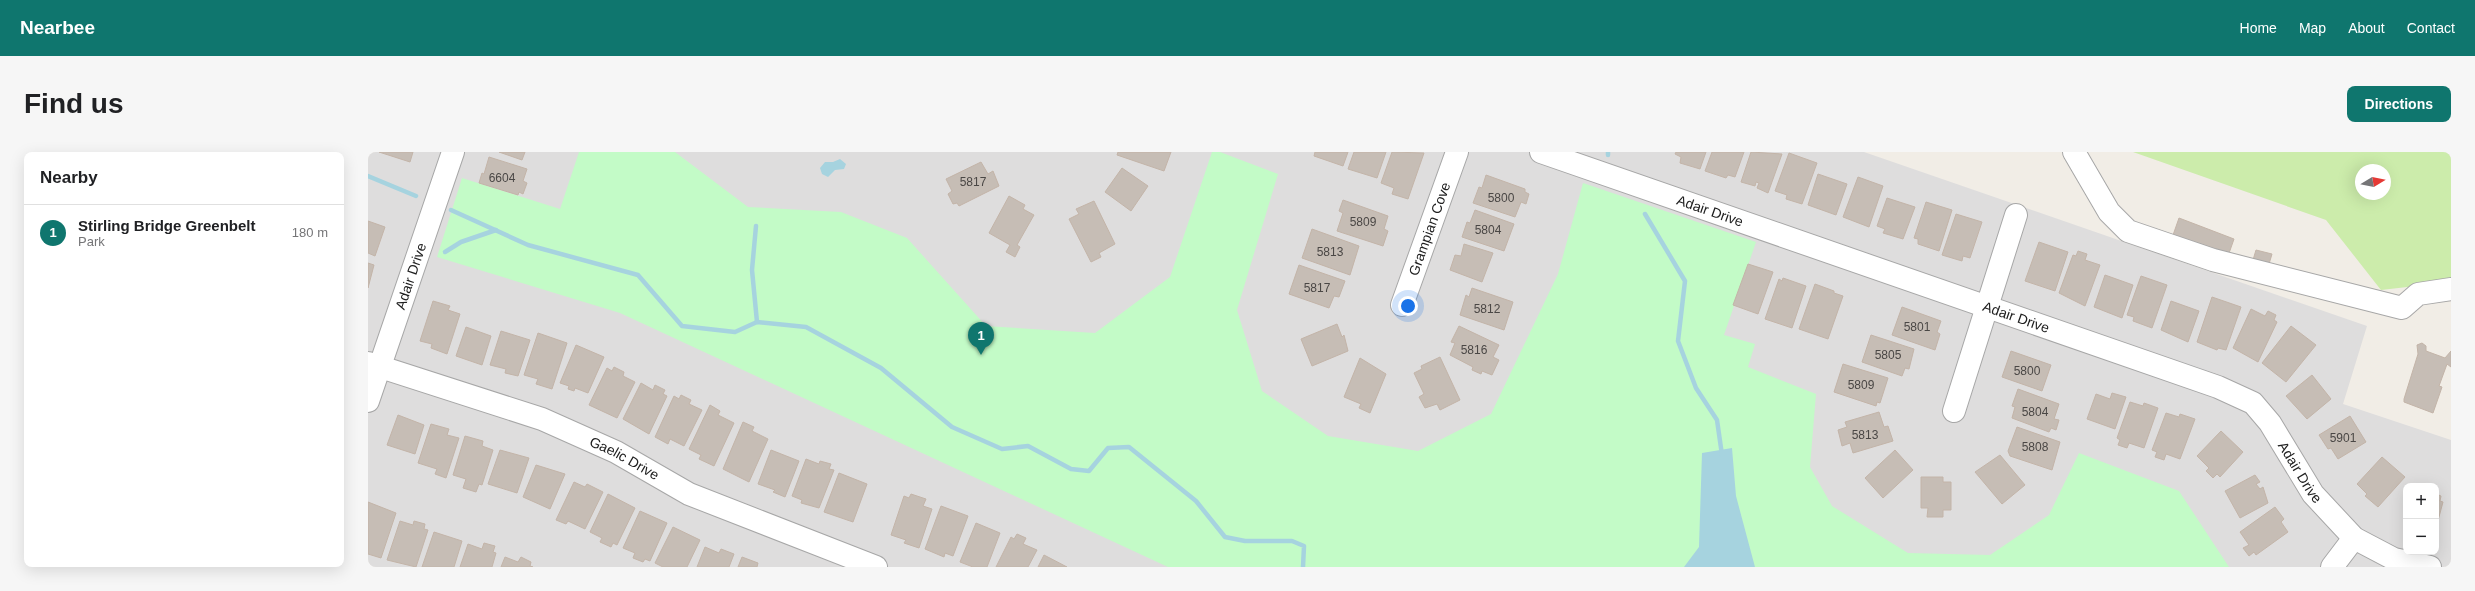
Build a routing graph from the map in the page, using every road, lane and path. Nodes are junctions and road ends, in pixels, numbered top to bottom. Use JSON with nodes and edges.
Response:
{"nodes":[{"id":1,"x":453,"y":152,"type":"edge"},
{"id":2,"x":1457,"y":152,"type":"edge"},
{"id":3,"x":1541,"y":152,"type":"edge"},
{"id":4,"x":2074,"y":152,"type":"edge"},
{"id":5,"x":2016,"y":215,"type":"dead end"},
{"id":6,"x":2451,"y":289,"type":"edge"},
{"id":7,"x":1402,"y":305,"type":"dead end"},
{"id":8,"x":1986,"y":307,"type":"junction"},
{"id":9,"x":374,"y":365,"type":"edge"},
{"id":10,"x":368,"y":401,"type":"edge"},
{"id":11,"x":1954,"y":411,"type":"dead end"},
{"id":12,"x":2354,"y":538,"type":"junction"},
{"id":13,"x":876,"y":567,"type":"edge"},
{"id":14,"x":2332,"y":567,"type":"edge"},
{"id":15,"x":2430,"y":567,"type":"edge"}],
"edges":[{"from":1,"to":9,"type":"street","name":"Adair Drive"},
{"from":2,"to":7,"type":"street","name":"Grampian Cove"},
{"from":3,"to":8,"type":"street","name":"Adair Drive"},
{"from":4,"to":6,"type":"street"},
{"from":5,"to":8,"type":"street"},
{"from":8,"to":11,"type":"street"},
{"from":8,"to":12,"type":"street","name":"Adair Drive"},
{"from":9,"to":10,"type":"street","name":"Adair Drive"},
{"from":9,"to":13,"type":"street","name":"Gaelic Drive"},
{"from":12,"to":14,"type":"street"},
{"from":12,"to":15,"type":"street","name":"Adair Drive"}]}
